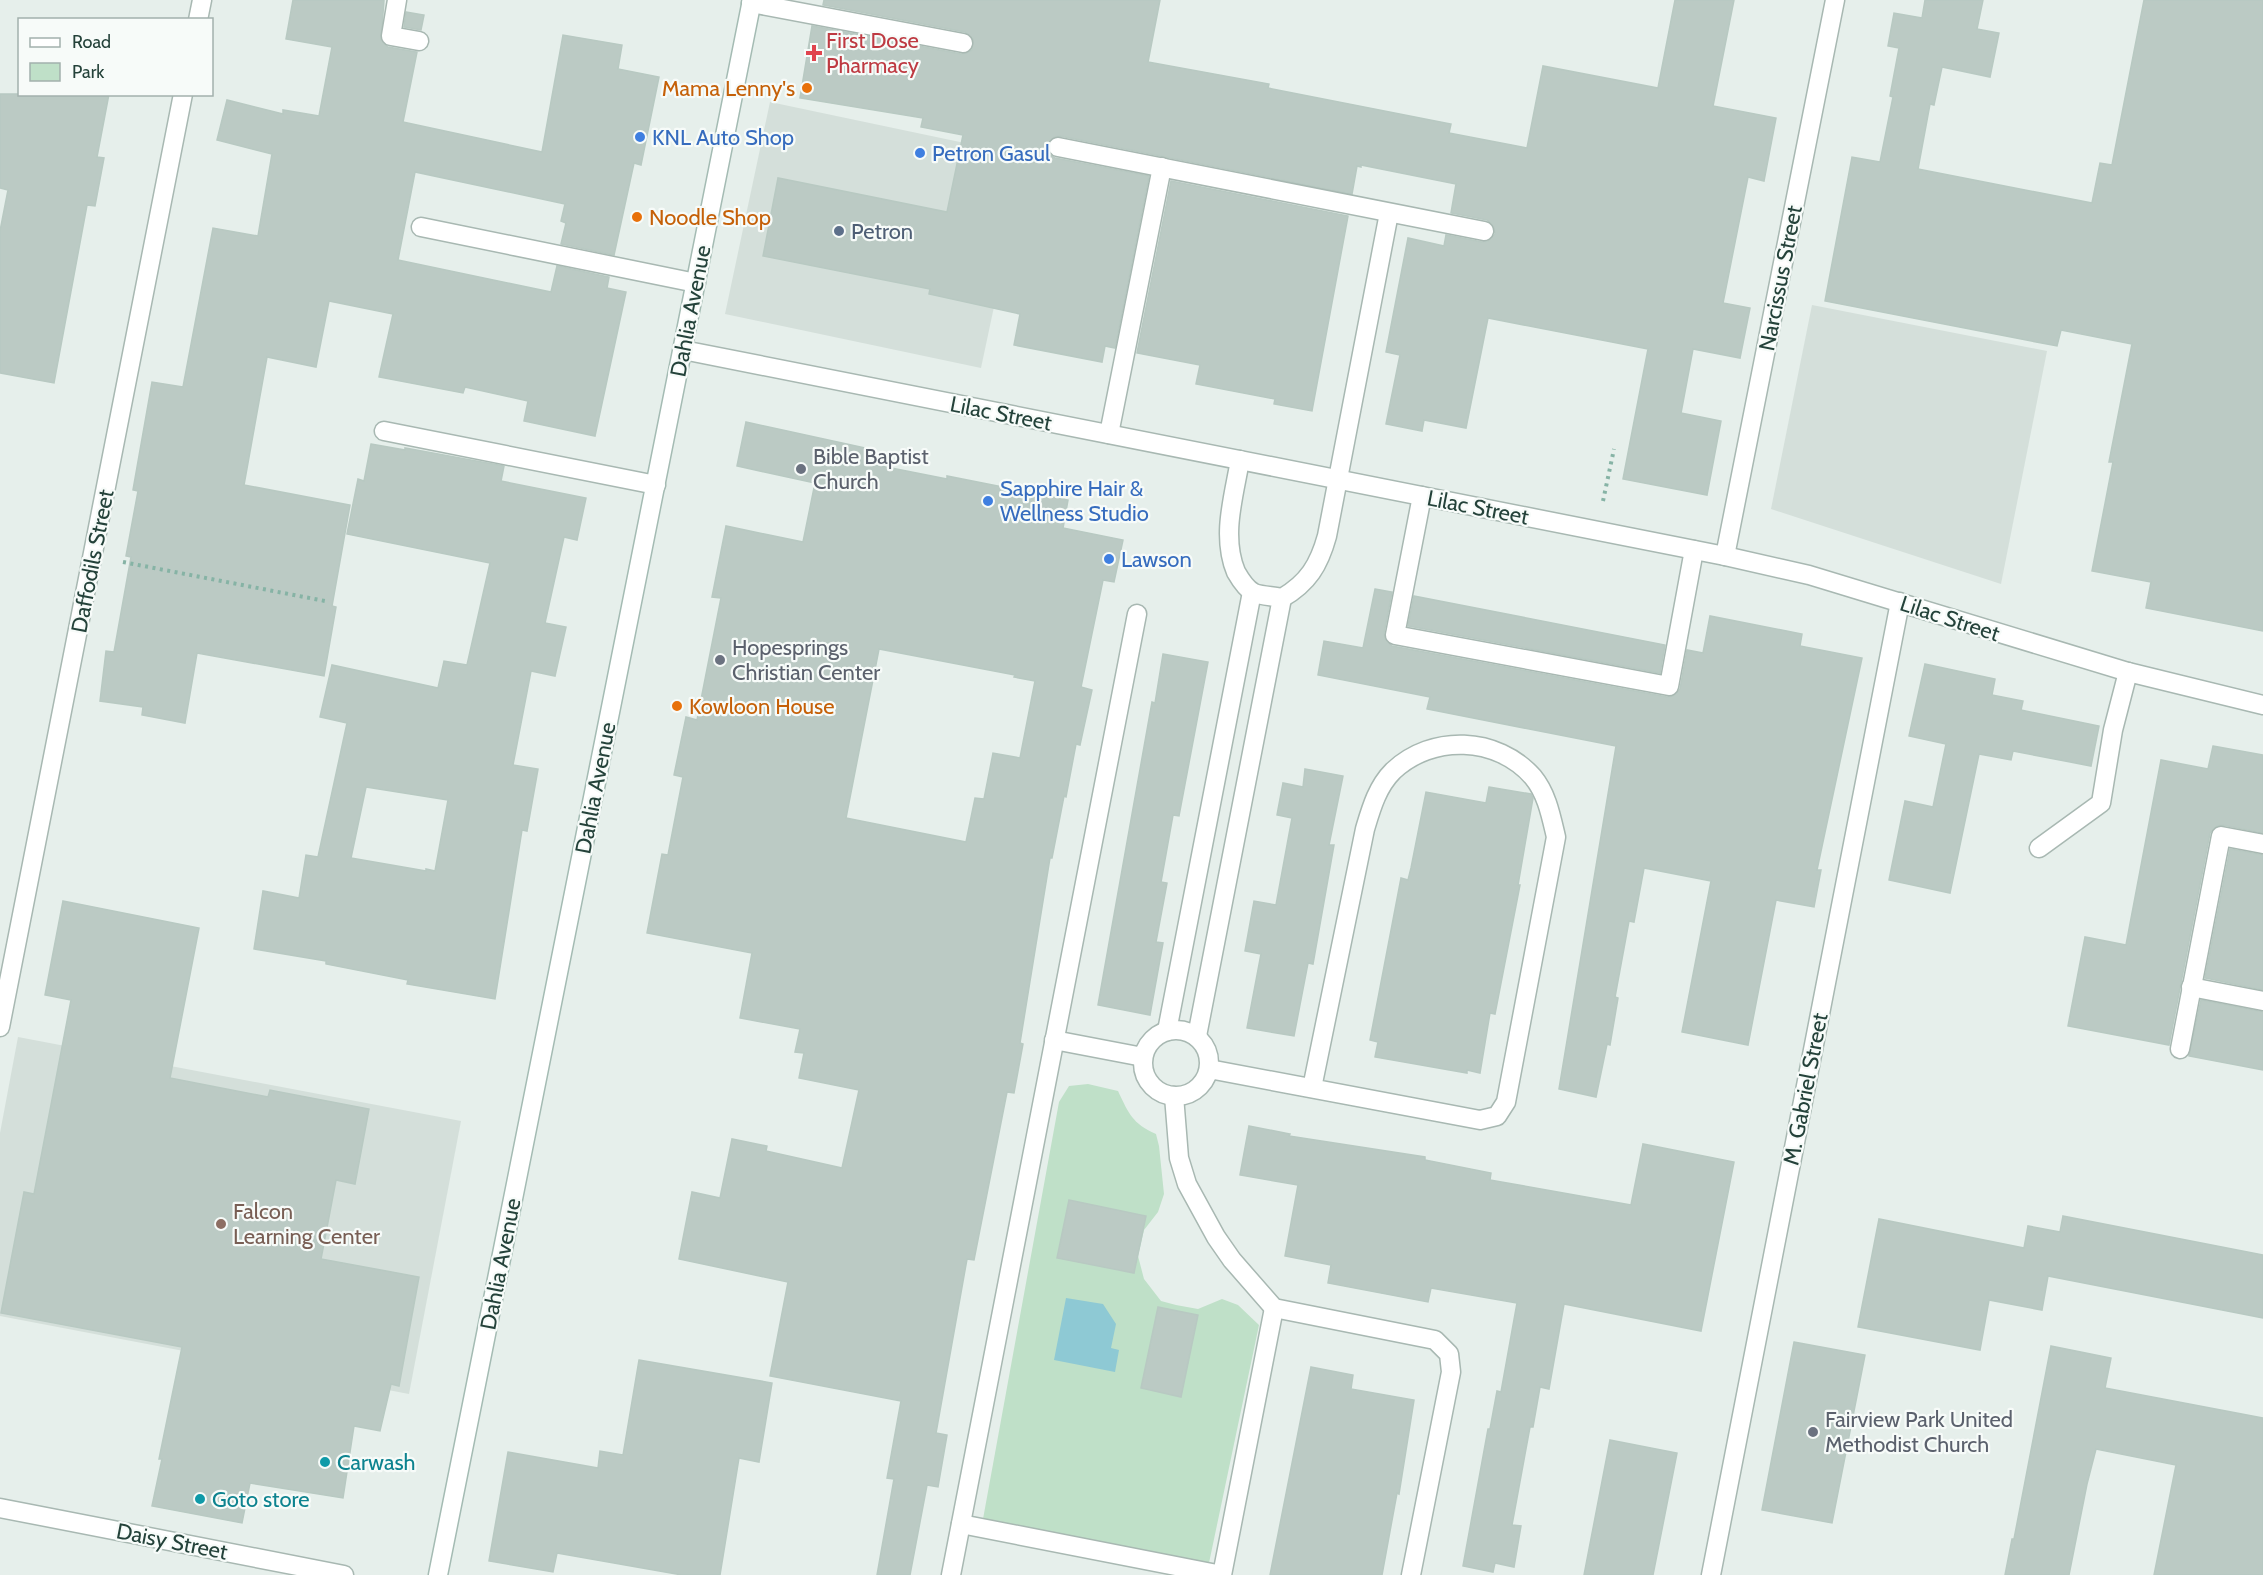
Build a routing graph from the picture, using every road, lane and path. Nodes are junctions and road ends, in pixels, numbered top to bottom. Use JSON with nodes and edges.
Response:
{"nodes":[{"id":1,"x":202,"y":0,"type":"edge"},
{"id":2,"x":397,"y":0,"type":"edge"},
{"id":3,"x":1834,"y":0,"type":"edge"},
{"id":4,"x":752,"y":1,"type":"edge"},
{"id":5,"x":198,"y":18,"type":"edge"},
{"id":6,"x":419,"y":41,"type":"dead end"},
{"id":7,"x":963,"y":43,"type":"dead end"},
{"id":8,"x":183,"y":96,"type":"edge"},
{"id":9,"x":1058,"y":147,"type":"dead end"},
{"id":10,"x":1162,"y":167,"type":"junction"},
{"id":11,"x":1389,"y":213,"type":"junction"},
{"id":12,"x":421,"y":227,"type":"dead end"},
{"id":13,"x":1484,"y":231,"type":"dead end"},
{"id":14,"x":696,"y":283,"type":"junction"},
{"id":15,"x":683,"y":350,"type":"junction"},
{"id":16,"x":384,"y":431,"type":"dead end"},
{"id":17,"x":1109,"y":434,"type":"junction"},
{"id":18,"x":1614,"y":449,"type":"dead end"},
{"id":19,"x":1240,"y":460,"type":"junction"},
{"id":20,"x":1609,"y":476,"type":"dead end"},
{"id":21,"x":1338,"y":479,"type":"junction"},
{"id":22,"x":656,"y":485,"type":"junction"},
{"id":23,"x":1422,"y":496,"type":"junction"},
{"id":24,"x":1694,"y":550,"type":"junction"},
{"id":25,"x":93,"y":556,"type":"junction"},
{"id":26,"x":1725,"y":556,"type":"junction"},
{"id":27,"x":1252,"y":592,"type":"junction"},
{"id":28,"x":1282,"y":598,"type":"junction"},
{"id":29,"x":325,"y":601,"type":"dead end"},
{"id":30,"x":1900,"y":602,"type":"junction"},
{"id":31,"x":1137,"y":614,"type":"dead end"},
{"id":32,"x":2128,"y":672,"type":"junction"},
{"id":33,"x":1233,"y":688,"type":"junction"},
{"id":34,"x":1263,"y":694,"type":"junction"},
{"id":35,"x":2263,"y":705,"type":"edge"},
{"id":36,"x":2263,"y":844,"type":"edge"},
{"id":37,"x":2039,"y":848,"type":"dead end"},
{"id":38,"x":2191,"y":987,"type":"junction"},
{"id":39,"x":2263,"y":1001,"type":"edge"},
{"id":40,"x":0,"y":1027,"type":"edge"},
{"id":41,"x":1167,"y":1031,"type":"junction"},
{"id":42,"x":1197,"y":1036,"type":"junction"},
{"id":43,"x":1054,"y":1041,"type":"junction"},
{"id":44,"x":2180,"y":1049,"type":"dead end"},
{"id":45,"x":1143,"y":1057,"type":"junction"},
{"id":46,"x":1209,"y":1069,"type":"junction"},
{"id":47,"x":1312,"y":1088,"type":"junction"},
{"id":48,"x":1174,"y":1096,"type":"junction"},
{"id":49,"x":1274,"y":1308,"type":"junction"},
{"id":50,"x":0,"y":1508,"type":"edge"},
{"id":51,"x":961,"y":1524,"type":"junction"},
{"id":52,"x":344,"y":1575,"type":"edge"},
{"id":53,"x":438,"y":1575,"type":"edge"},
{"id":54,"x":951,"y":1575,"type":"edge"},
{"id":55,"x":1411,"y":1575,"type":"edge"},
{"id":56,"x":1711,"y":1575,"type":"edge"}],
"edges":[{"from":1,"to":5,"type":"street"},
{"from":2,"to":6,"type":"street"},
{"from":3,"to":26,"type":"street","name":"Narcissus Street"},
{"from":4,"to":7,"type":"street"},
{"from":4,"to":14,"type":"street","name":"Dahlia Avenue"},
{"from":8,"to":25,"type":"street","name":"Daffodils Street"},
{"from":9,"to":10,"type":"street"},
{"from":10,"to":11,"type":"street"},
{"from":10,"to":17,"type":"street"},
{"from":11,"to":13,"type":"street"},
{"from":11,"to":21,"type":"street"},
{"from":12,"to":14,"type":"street"},
{"from":14,"to":15,"type":"street","name":"Dahlia Avenue"},
{"from":15,"to":17,"type":"street","name":"Lilac Street"},
{"from":15,"to":22,"type":"street","name":"Dahlia Avenue"},
{"from":16,"to":22,"type":"street"},
{"from":17,"to":19,"type":"street","name":"Lilac Street"},
{"from":18,"to":20,"type":"path"},
{"from":19,"to":21,"type":"street","name":"Lilac Street"},
{"from":19,"to":27,"type":"street"},
{"from":21,"to":23,"type":"street","name":"Lilac Street"},
{"from":21,"to":28,"type":"street"},
{"from":22,"to":53,"type":"street","name":"Dahlia Avenue"},
{"from":23,"to":24,"type":"street","name":"Lilac Street"},
{"from":23,"to":24,"type":"street"},
{"from":24,"to":26,"type":"street","name":"Lilac Street"},
{"from":25,"to":29,"type":"path"},
{"from":25,"to":40,"type":"street","name":"Daffodils Street"},
{"from":26,"to":30,"type":"street","name":"Lilac Street"},
{"from":27,"to":28,"type":"street"},
{"from":27,"to":33,"type":"street"},
{"from":28,"to":34,"type":"street"},
{"from":30,"to":32,"type":"street","name":"Lilac Street"},
{"from":30,"to":56,"type":"street","name":"M. Gabriel Street"},
{"from":31,"to":43,"type":"street"},
{"from":32,"to":35,"type":"street","name":"Lilac Street"},
{"from":32,"to":37,"type":"street"},
{"from":33,"to":34,"type":"street"},
{"from":33,"to":41,"type":"street"},
{"from":34,"to":42,"type":"street"},
{"from":36,"to":38,"type":"street"},
{"from":38,"to":39,"type":"street"},
{"from":38,"to":44,"type":"street"},
{"from":41,"to":42,"type":"street"},
{"from":41,"to":45,"type":"street"},
{"from":42,"to":46,"type":"street"},
{"from":43,"to":45,"type":"street"},
{"from":43,"to":51,"type":"street"},
{"from":45,"to":48,"type":"street"},
{"from":46,"to":47,"type":"street"},
{"from":46,"to":48,"type":"street"},
{"from":47,"to":47,"type":"street"},
{"from":48,"to":49,"type":"street"},
{"from":49,"to":51,"type":"street"},
{"from":49,"to":55,"type":"street"},
{"from":50,"to":52,"type":"street","name":"Daisy Street"},
{"from":51,"to":54,"type":"street"}]}
